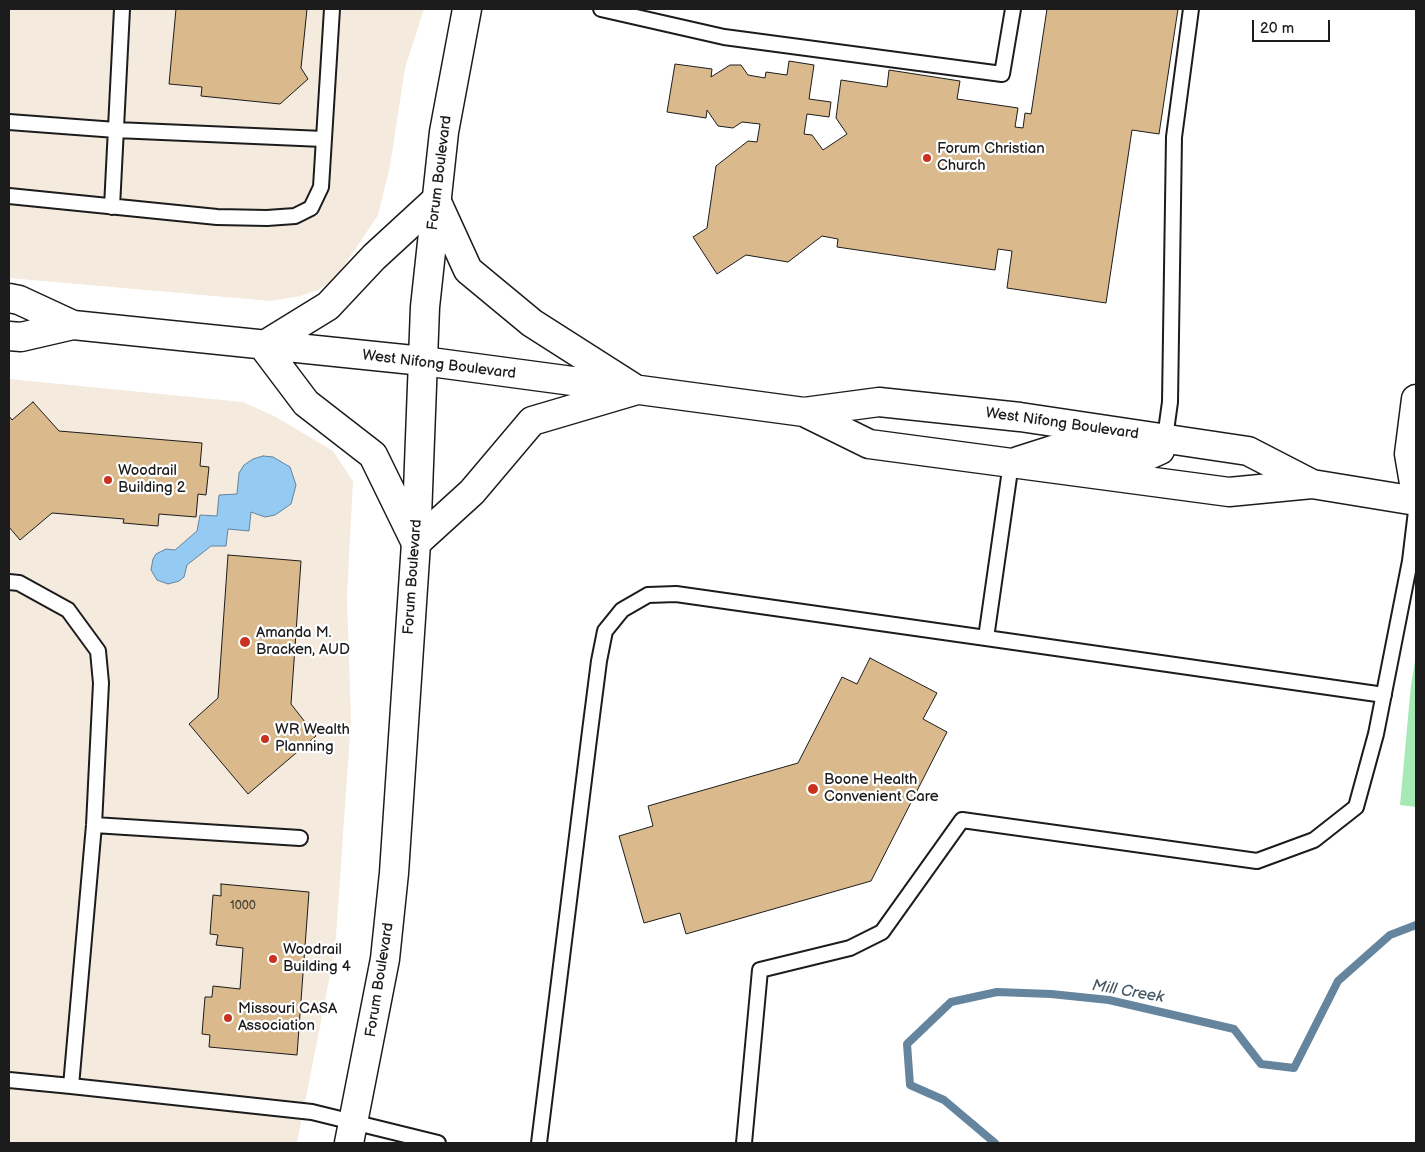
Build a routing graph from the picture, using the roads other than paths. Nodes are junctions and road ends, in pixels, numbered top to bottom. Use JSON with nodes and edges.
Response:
{"nodes":[{"id":1,"x":122,"y":9,"type":"edge"},
{"id":2,"x":332,"y":9,"type":"edge"},
{"id":3,"x":466,"y":9,"type":"edge"},
{"id":4,"x":601,"y":9,"type":"edge"},
{"id":5,"x":1013,"y":9,"type":"edge"},
{"id":6,"x":1191,"y":9,"type":"edge"},
{"id":7,"x":9,"y":122,"type":"edge"},
{"id":8,"x":116,"y":130,"type":"junction"},
{"id":9,"x":324,"y":139,"type":"junction"},
{"id":10,"x":9,"y":196,"type":"edge"},
{"id":11,"x":436,"y":200,"type":"junction"},
{"id":12,"x":112,"y":207,"type":"junction"},
{"id":13,"x":12,"y":296,"type":"edge"},
{"id":14,"x":73,"y":325,"type":"junction"},
{"id":15,"x":9,"y":336,"type":"edge"},
{"id":16,"x":263,"y":346,"type":"junction"},
{"id":17,"x":423,"y":361,"type":"junction"},
{"id":18,"x":637,"y":390,"type":"junction"},
{"id":19,"x":1416,"y":399,"type":"edge"},
{"id":20,"x":804,"y":412,"type":"junction"},
{"id":21,"x":1165,"y":438,"type":"junction"},
{"id":22,"x":1012,"y":463,"type":"junction"},
{"id":23,"x":1312,"y":484,"type":"junction"},
{"id":24,"x":1416,"y":494,"type":"edge"},
{"id":25,"x":1416,"y":501,"type":"edge"},
{"id":26,"x":1416,"y":511,"type":"edge"},
{"id":27,"x":416,"y":543,"type":"junction"},
{"id":28,"x":9,"y":582,"type":"edge"},
{"id":29,"x":986,"y":638,"type":"junction"},
{"id":30,"x":1384,"y":695,"type":"junction"},
{"id":31,"x":94,"y":825,"type":"junction"},
{"id":32,"x":300,"y":838,"type":"dead end"},
{"id":33,"x":9,"y":1080,"type":"edge"},
{"id":34,"x":72,"y":1086,"type":"junction"},
{"id":35,"x":352,"y":1133,"type":"edge"},
{"id":36,"x":438,"y":1143,"type":"edge"},
{"id":37,"x":539,"y":1143,"type":"edge"},
{"id":38,"x":744,"y":1143,"type":"edge"}],
"edges":[{"from":1,"to":8,"type":"lane"},
{"from":2,"to":9,"type":"lane"},
{"from":3,"to":11,"type":"main road","name":"Forum Boulevard"},
{"from":4,"to":5,"type":"lane"},
{"from":6,"to":21,"type":"lane"},
{"from":7,"to":8,"type":"lane"},
{"from":8,"to":9,"type":"lane"},
{"from":8,"to":12,"type":"lane"},
{"from":9,"to":12,"type":"lane"},
{"from":10,"to":12,"type":"lane"},
{"from":11,"to":16,"type":"main road"},
{"from":11,"to":17,"type":"main road","name":"Forum Boulevard"},
{"from":11,"to":18,"type":"main road"},
{"from":13,"to":14,"type":"main road","name":"West Nifong Boulevard"},
{"from":14,"to":15,"type":"main road","name":"West Nifong Boulevard"},
{"from":14,"to":16,"type":"main road","name":"West Nifong Boulevard"},
{"from":16,"to":17,"type":"main road","name":"West Nifong Boulevard"},
{"from":16,"to":27,"type":"main road"},
{"from":17,"to":18,"type":"main road","name":"West Nifong Boulevard"},
{"from":17,"to":27,"type":"main road","name":"Forum Boulevard"},
{"from":18,"to":20,"type":"main road","name":"West Nifong Boulevard"},
{"from":18,"to":27,"type":"main road"},
{"from":19,"to":24,"type":"main road"},
{"from":20,"to":21,"type":"main road","name":"West Nifong Boulevard"},
{"from":20,"to":22,"type":"main road","name":"West Nifong Boulevard"},
{"from":21,"to":22,"type":"main road"},
{"from":21,"to":23,"type":"main road","name":"West Nifong Boulevard"},
{"from":22,"to":23,"type":"main road","name":"West Nifong Boulevard"},
{"from":22,"to":29,"type":"lane"},
{"from":23,"to":25,"type":"main road","name":"West Nifong Boulevard"},
{"from":26,"to":30,"type":"lane"},
{"from":27,"to":35,"type":"main road","name":"Forum Boulevard"},
{"from":28,"to":31,"type":"lane"},
{"from":29,"to":30,"type":"lane"},
{"from":29,"to":37,"type":"lane"},
{"from":30,"to":38,"type":"lane"},
{"from":31,"to":32,"type":"lane"},
{"from":31,"to":34,"type":"lane"},
{"from":33,"to":34,"type":"lane"},
{"from":34,"to":35,"type":"lane"},
{"from":35,"to":36,"type":"lane"}]}
